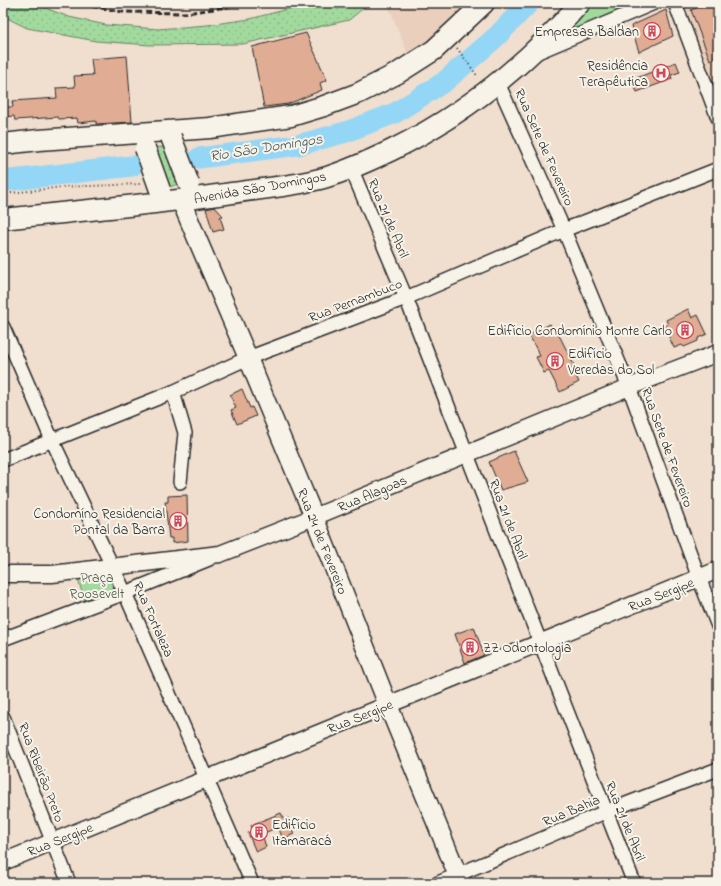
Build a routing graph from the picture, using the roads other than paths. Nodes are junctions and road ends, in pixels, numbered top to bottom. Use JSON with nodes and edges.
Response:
{"nodes":[{"id":1,"x":484,"y":3,"type":"edge"},
{"id":2,"x":580,"y":3,"type":"edge"},
{"id":3,"x":654,"y":3,"type":"edge"},
{"id":4,"x":675,"y":3,"type":"edge"},
{"id":5,"x":531,"y":55,"type":"junction"},
{"id":6,"x":498,"y":83,"type":"junction"},
{"id":7,"x":718,"y":118,"type":"edge"},
{"id":8,"x":170,"y":134,"type":"junction"},
{"id":9,"x":142,"y":140,"type":"junction"},
{"id":10,"x":3,"y":144,"type":"edge"},
{"id":11,"x":351,"y":168,"type":"junction"},
{"id":12,"x":718,"y":169,"type":"edge"},
{"id":13,"x":172,"y":193,"type":"junction"},
{"id":14,"x":3,"y":219,"type":"edge"},
{"id":15,"x":564,"y":230,"type":"junction"},
{"id":16,"x":406,"y":298,"type":"junction"},
{"id":17,"x":3,"y":326,"type":"edge"},
{"id":18,"x":718,"y":353,"type":"edge"},
{"id":19,"x":248,"y":358,"type":"junction"},
{"id":20,"x":629,"y":387,"type":"junction"},
{"id":21,"x":173,"y":392,"type":"junction"},
{"id":22,"x":52,"y":440,"type":"junction"},
{"id":23,"x":466,"y":454,"type":"junction"},
{"id":24,"x":3,"y":460,"type":"edge"},
{"id":25,"x":180,"y":482,"type":"dead end"},
{"id":26,"x":314,"y":517,"type":"junction"},
{"id":27,"x":220,"y":554,"type":"junction"},
{"id":28,"x":113,"y":567,"type":"junction"},
{"id":29,"x":718,"y":570,"type":"edge"},
{"id":30,"x":3,"y":574,"type":"edge"},
{"id":31,"x":699,"y":578,"type":"junction"},
{"id":32,"x":125,"y":593,"type":"junction"},
{"id":33,"x":718,"y":626,"type":"edge"},
{"id":34,"x":3,"y":639,"type":"edge"},
{"id":35,"x":540,"y":643,"type":"junction"},
{"id":36,"x":388,"y":705,"type":"junction"},
{"id":37,"x":3,"y":717,"type":"edge"},
{"id":38,"x":718,"y":769,"type":"edge"},
{"id":39,"x":206,"y":779,"type":"junction"},
{"id":40,"x":605,"y":812,"type":"junction"},
{"id":41,"x":52,"y":842,"type":"junction"},
{"id":42,"x":3,"y":862,"type":"edge"},
{"id":43,"x":459,"y":879,"type":"edge"},
{"id":44,"x":69,"y":883,"type":"edge"},
{"id":45,"x":252,"y":883,"type":"edge"},
{"id":46,"x":438,"y":883,"type":"edge"},
{"id":47,"x":634,"y":883,"type":"edge"}],
"edges":[{"from":1,"to":8,"type":"main road"},
{"from":2,"to":5,"type":"main road","name":"Avenida São Domingos"},
{"from":3,"to":5,"type":"street"},
{"from":4,"to":7,"type":"street"},
{"from":5,"to":6,"type":"main road","name":"Avenida São Domingos"},
{"from":6,"to":11,"type":"main road","name":"Avenida São Domingos"},
{"from":6,"to":15,"type":"street","name":"Rua Sete de Fevereiro"},
{"from":8,"to":9,"type":"main road"},
{"from":8,"to":13,"type":"main road","bridge":true},
{"from":9,"to":10,"type":"main road"},
{"from":9,"to":13,"type":"main road","bridge":true},
{"from":11,"to":13,"type":"main road","name":"Avenida São Domingos"},
{"from":11,"to":16,"type":"street","name":"Rua 21 de Abril"},
{"from":12,"to":15,"type":"street","name":"Rua Pernambuco"},
{"from":13,"to":14,"type":"main road","name":"Avenida São Domingos"},
{"from":13,"to":19,"type":"main road","name":"Rua 24 de Fevereiro"},
{"from":15,"to":16,"type":"street","name":"Rua Pernambuco"},
{"from":15,"to":20,"type":"street","name":"Rua Sete de Fevereiro"},
{"from":16,"to":19,"type":"street","name":"Rua Pernambuco"},
{"from":16,"to":23,"type":"street","name":"Rua 21 de Abril"},
{"from":17,"to":22,"type":"street","name":"Rua Fortaleza"},
{"from":18,"to":20,"type":"street","name":"Rua Alagoas"},
{"from":19,"to":21,"type":"street","name":"Rua Pernambuco"},
{"from":19,"to":26,"type":"main road","name":"Rua 24 de Fevereiro"},
{"from":20,"to":23,"type":"street","name":"Rua Alagoas"},
{"from":20,"to":31,"type":"street","name":"Rua Sete de Fevereiro"},
{"from":21,"to":22,"type":"street","name":"Rua Pernambuco"},
{"from":21,"to":25,"type":"street"},
{"from":22,"to":24,"type":"street","name":"Rua Pernambuco"},
{"from":22,"to":28,"type":"street","name":"Rua Fortaleza"},
{"from":23,"to":26,"type":"street","name":"Rua Alagoas"},
{"from":23,"to":35,"type":"street","name":"Rua 21 de Abril"},
{"from":26,"to":27,"type":"street","name":"Rua Alagoas"},
{"from":26,"to":36,"type":"main road","name":"Rua 24 de Fevereiro"},
{"from":27,"to":28,"type":"street"},
{"from":27,"to":32,"type":"street","name":"Rua Alagoas"},
{"from":28,"to":30,"type":"street"},
{"from":28,"to":32,"type":"street","name":"Rua Fortaleza"},
{"from":29,"to":31,"type":"street","name":"Rua Sergipe"},
{"from":31,"to":33,"type":"street","name":"Rua Sete de Fevereiro"},
{"from":31,"to":35,"type":"street","name":"Rua Sergipe"},
{"from":32,"to":34,"type":"street","name":"Rua Alagoas"},
{"from":32,"to":39,"type":"street","name":"Rua Fortaleza"},
{"from":35,"to":36,"type":"street","name":"Rua Sergipe"},
{"from":35,"to":40,"type":"street","name":"Rua 21 de Abril"},
{"from":36,"to":39,"type":"street","name":"Rua Sergipe"},
{"from":36,"to":43,"type":"main road","name":"Rua 24 de Fevereiro"},
{"from":37,"to":41,"type":"street","name":"Rua Ribeirão Preto"},
{"from":38,"to":40,"type":"street","name":"Rua Bahia"},
{"from":39,"to":41,"type":"street","name":"Rua Sergipe"},
{"from":39,"to":45,"type":"street","name":"Rua Fortaleza"},
{"from":40,"to":43,"type":"street","name":"Rua Bahia"},
{"from":40,"to":47,"type":"street","name":"Rua 21 de Abril"},
{"from":41,"to":42,"type":"street","name":"Rua Sergipe"},
{"from":41,"to":44,"type":"street","name":"Rua Ribeirão Preto"},
{"from":43,"to":46,"type":"street","name":"Rua Bahia"}]}
